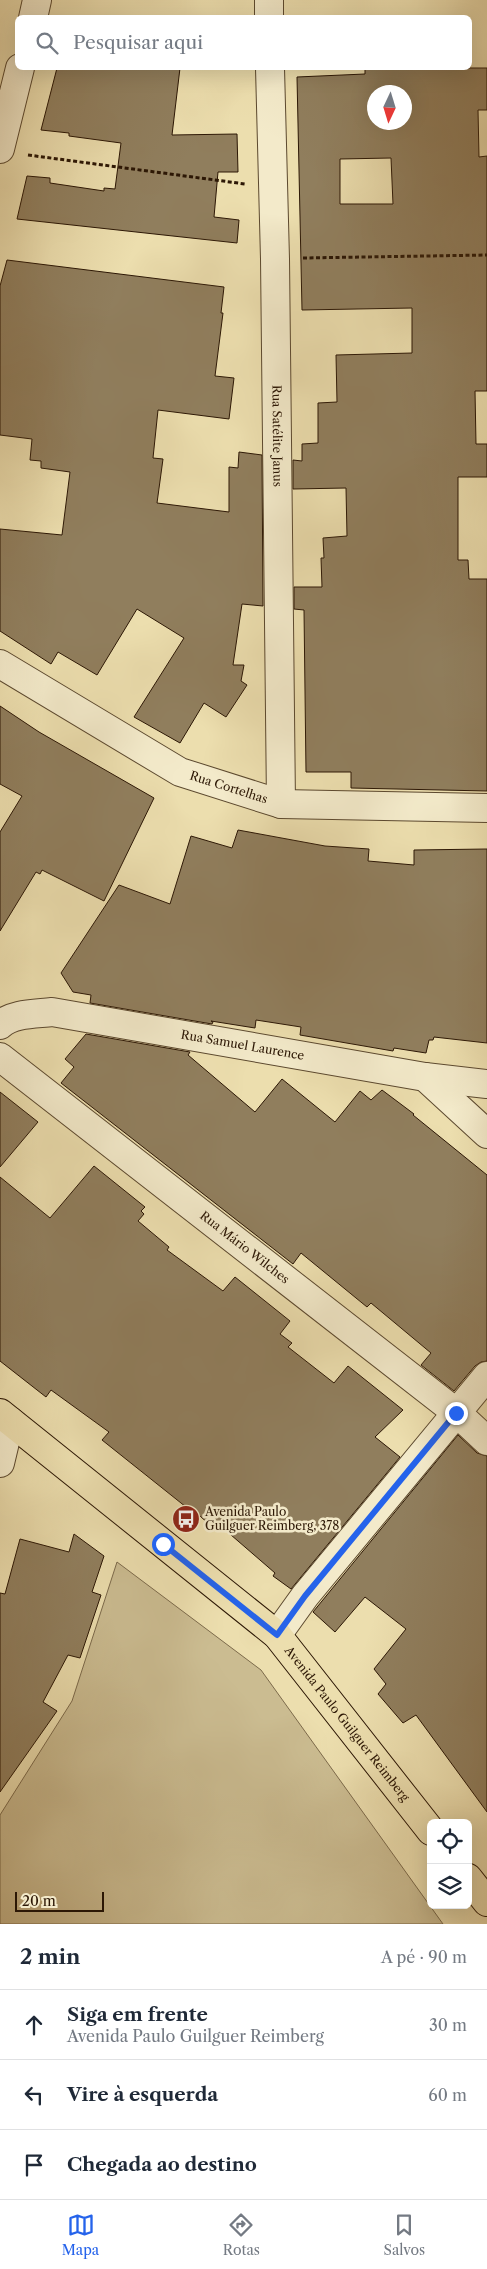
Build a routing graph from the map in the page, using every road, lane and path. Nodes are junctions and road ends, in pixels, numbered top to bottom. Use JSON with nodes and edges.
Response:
{"nodes":[{"id":1,"x":37,"y":0,"type":"edge"},
{"id":2,"x":269,"y":0,"type":"edge"},
{"id":3,"x":34,"y":15,"type":"edge"},
{"id":4,"x":269,"y":15,"type":"edge"},
{"id":5,"x":20,"y":70,"type":"edge"},
{"id":6,"x":270,"y":70,"type":"edge"},
{"id":7,"x":10,"y":151,"type":"edge"},
{"id":8,"x":273,"y":188,"type":"junction"},
{"id":9,"x":487,"y":255,"type":"edge"},
{"id":10,"x":275,"y":259,"type":"junction"},
{"id":11,"x":0,"y":664,"type":"edge"},
{"id":12,"x":281,"y":804,"type":"junction"},
{"id":13,"x":487,"y":808,"type":"edge"},
{"id":14,"x":0,"y":1025,"type":"edge"},
{"id":15,"x":0,"y":1057,"type":"edge"},
{"id":16,"x":425,"y":1077,"type":"junction"},
{"id":17,"x":487,"y":1084,"type":"edge"},
{"id":18,"x":487,"y":1134,"type":"edge"},
{"id":19,"x":487,"y":1376,"type":"edge"},
{"id":20,"x":456,"y":1413,"type":"junction"},
{"id":21,"x":5,"y":1417,"type":"edge"},
{"id":22,"x":487,"y":1441,"type":"edge"},
{"id":23,"x":0,"y":1463,"type":"edge"},
{"id":24,"x":277,"y":1635,"type":"junction"},
{"id":25,"x":427,"y":1826,"type":"edge"},
{"id":26,"x":472,"y":1883,"type":"edge"},
{"id":27,"x":487,"y":1902,"type":"edge"}],
"edges":[{"from":1,"to":3,"type":"street"},
{"from":2,"to":4,"type":"street"},
{"from":5,"to":7,"type":"street"},
{"from":6,"to":8,"type":"street","name":"Rua Satélite Janus"},
{"from":7,"to":8,"type":"path"},
{"from":8,"to":10,"type":"street","name":"Rua Satélite Janus"},
{"from":9,"to":10,"type":"path"},
{"from":10,"to":12,"type":"street","name":"Rua Satélite Janus"},
{"from":11,"to":12,"type":"street","name":"Rua Cortelhas"},
{"from":12,"to":13,"type":"street","name":"Rua Cortelhas"},
{"from":14,"to":16,"type":"street","name":"Rua Samuel Laurence"},
{"from":15,"to":20,"type":"street","name":"Rua Mário Wilches"},
{"from":16,"to":17,"type":"street","name":"Rua Samuel Laurence"},
{"from":16,"to":18,"type":"street"},
{"from":19,"to":20,"type":"street"},
{"from":20,"to":22,"type":"street","name":"Rua Mário Wilches"},
{"from":20,"to":24,"type":"street"},
{"from":21,"to":23,"type":"street"},
{"from":21,"to":24,"type":"main road","name":"Avenida Paulo Guilguer Reimberg"},
{"from":24,"to":25,"type":"main road","name":"Avenida Paulo Guilguer Reimberg"},
{"from":26,"to":27,"type":"main road"}]}
